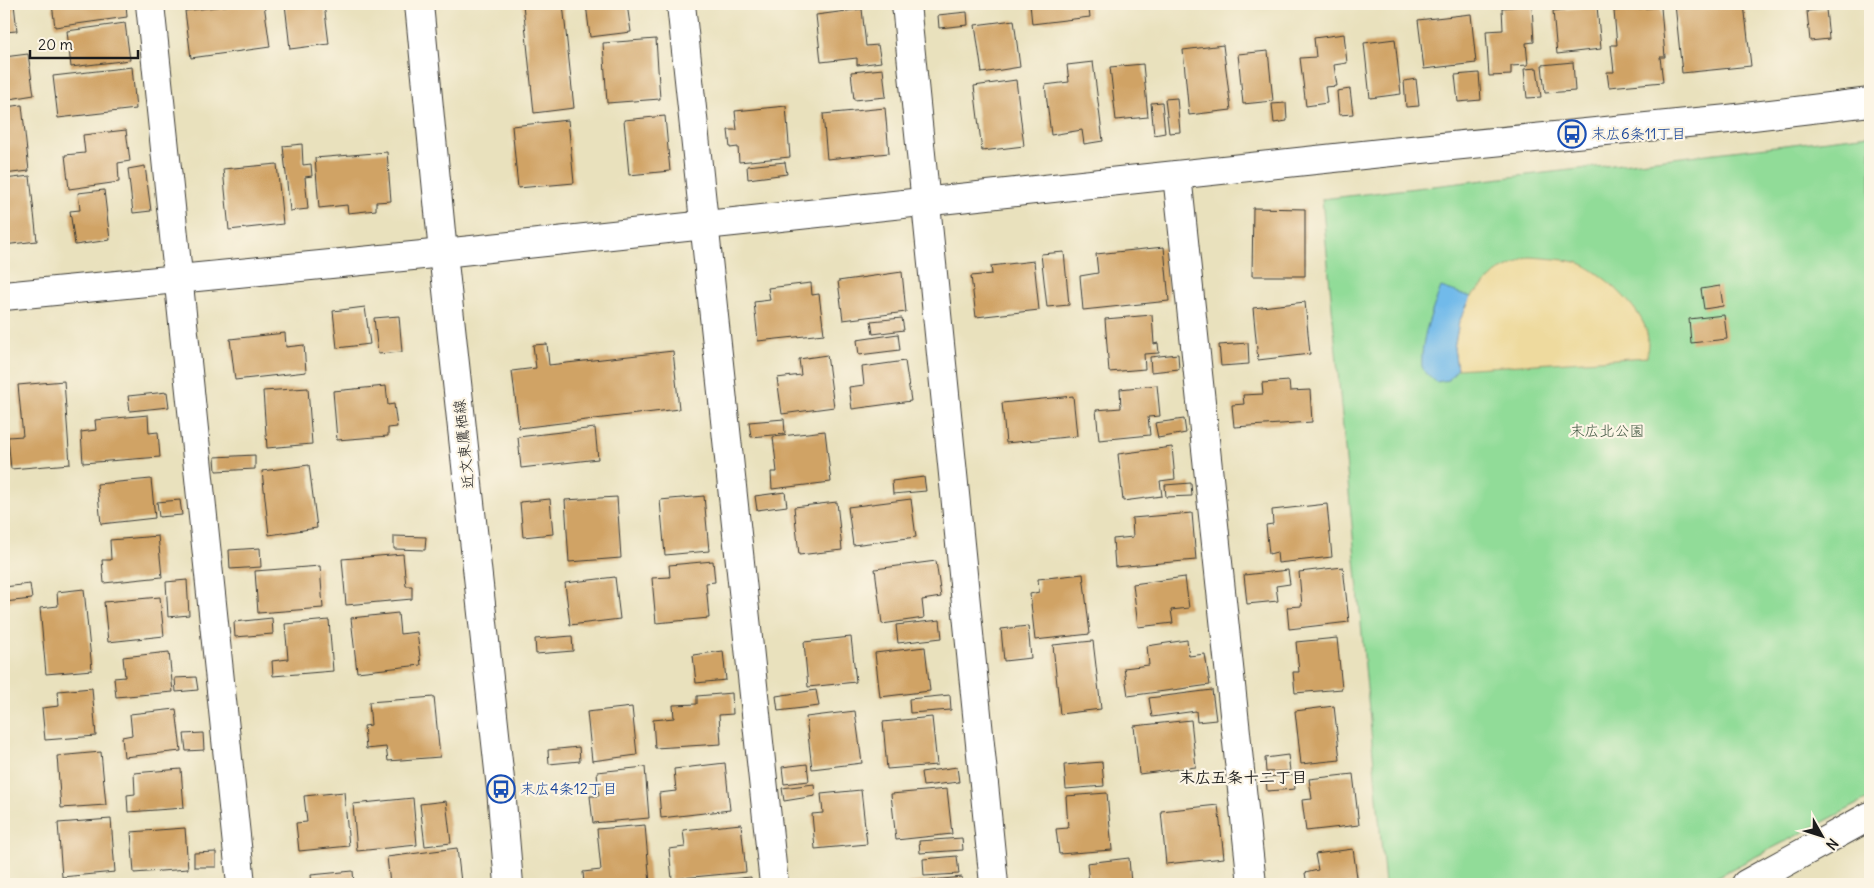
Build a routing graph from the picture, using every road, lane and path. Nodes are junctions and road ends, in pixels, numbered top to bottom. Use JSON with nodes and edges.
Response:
{"nodes":[{"id":1,"x":150,"y":4,"type":"edge"},
{"id":2,"x":419,"y":4,"type":"edge"},
{"id":3,"x":681,"y":4,"type":"edge"},
{"id":4,"x":906,"y":4,"type":"edge"},
{"id":5,"x":1870,"y":102,"type":"edge"},
{"id":6,"x":1177,"y":175,"type":"junction"},
{"id":7,"x":926,"y":202,"type":"junction"},
{"id":8,"x":703,"y":224,"type":"junction"},
{"id":9,"x":443,"y":253,"type":"junction"},
{"id":10,"x":178,"y":280,"type":"junction"},
{"id":11,"x":4,"y":296,"type":"edge"},
{"id":12,"x":1870,"y":816,"type":"edge"},
{"id":13,"x":241,"y":884,"type":"edge"},
{"id":14,"x":510,"y":884,"type":"edge"},
{"id":15,"x":774,"y":884,"type":"edge"},
{"id":16,"x":994,"y":884,"type":"edge"},
{"id":17,"x":1250,"y":884,"type":"edge"},
{"id":18,"x":1746,"y":884,"type":"edge"}],
"edges":[{"from":1,"to":10,"type":"street"},
{"from":2,"to":9,"type":"street","name":"近文東鷹栖線"},
{"from":3,"to":8,"type":"street"},
{"from":4,"to":7,"type":"street"},
{"from":5,"to":6,"type":"street"},
{"from":6,"to":7,"type":"street"},
{"from":6,"to":17,"type":"street"},
{"from":7,"to":8,"type":"street"},
{"from":7,"to":16,"type":"street"},
{"from":8,"to":9,"type":"street"},
{"from":8,"to":15,"type":"street"},
{"from":9,"to":10,"type":"street"},
{"from":9,"to":14,"type":"street","name":"近文東鷹栖線"},
{"from":10,"to":11,"type":"street"},
{"from":10,"to":13,"type":"street"},
{"from":12,"to":18,"type":"street"}]}
